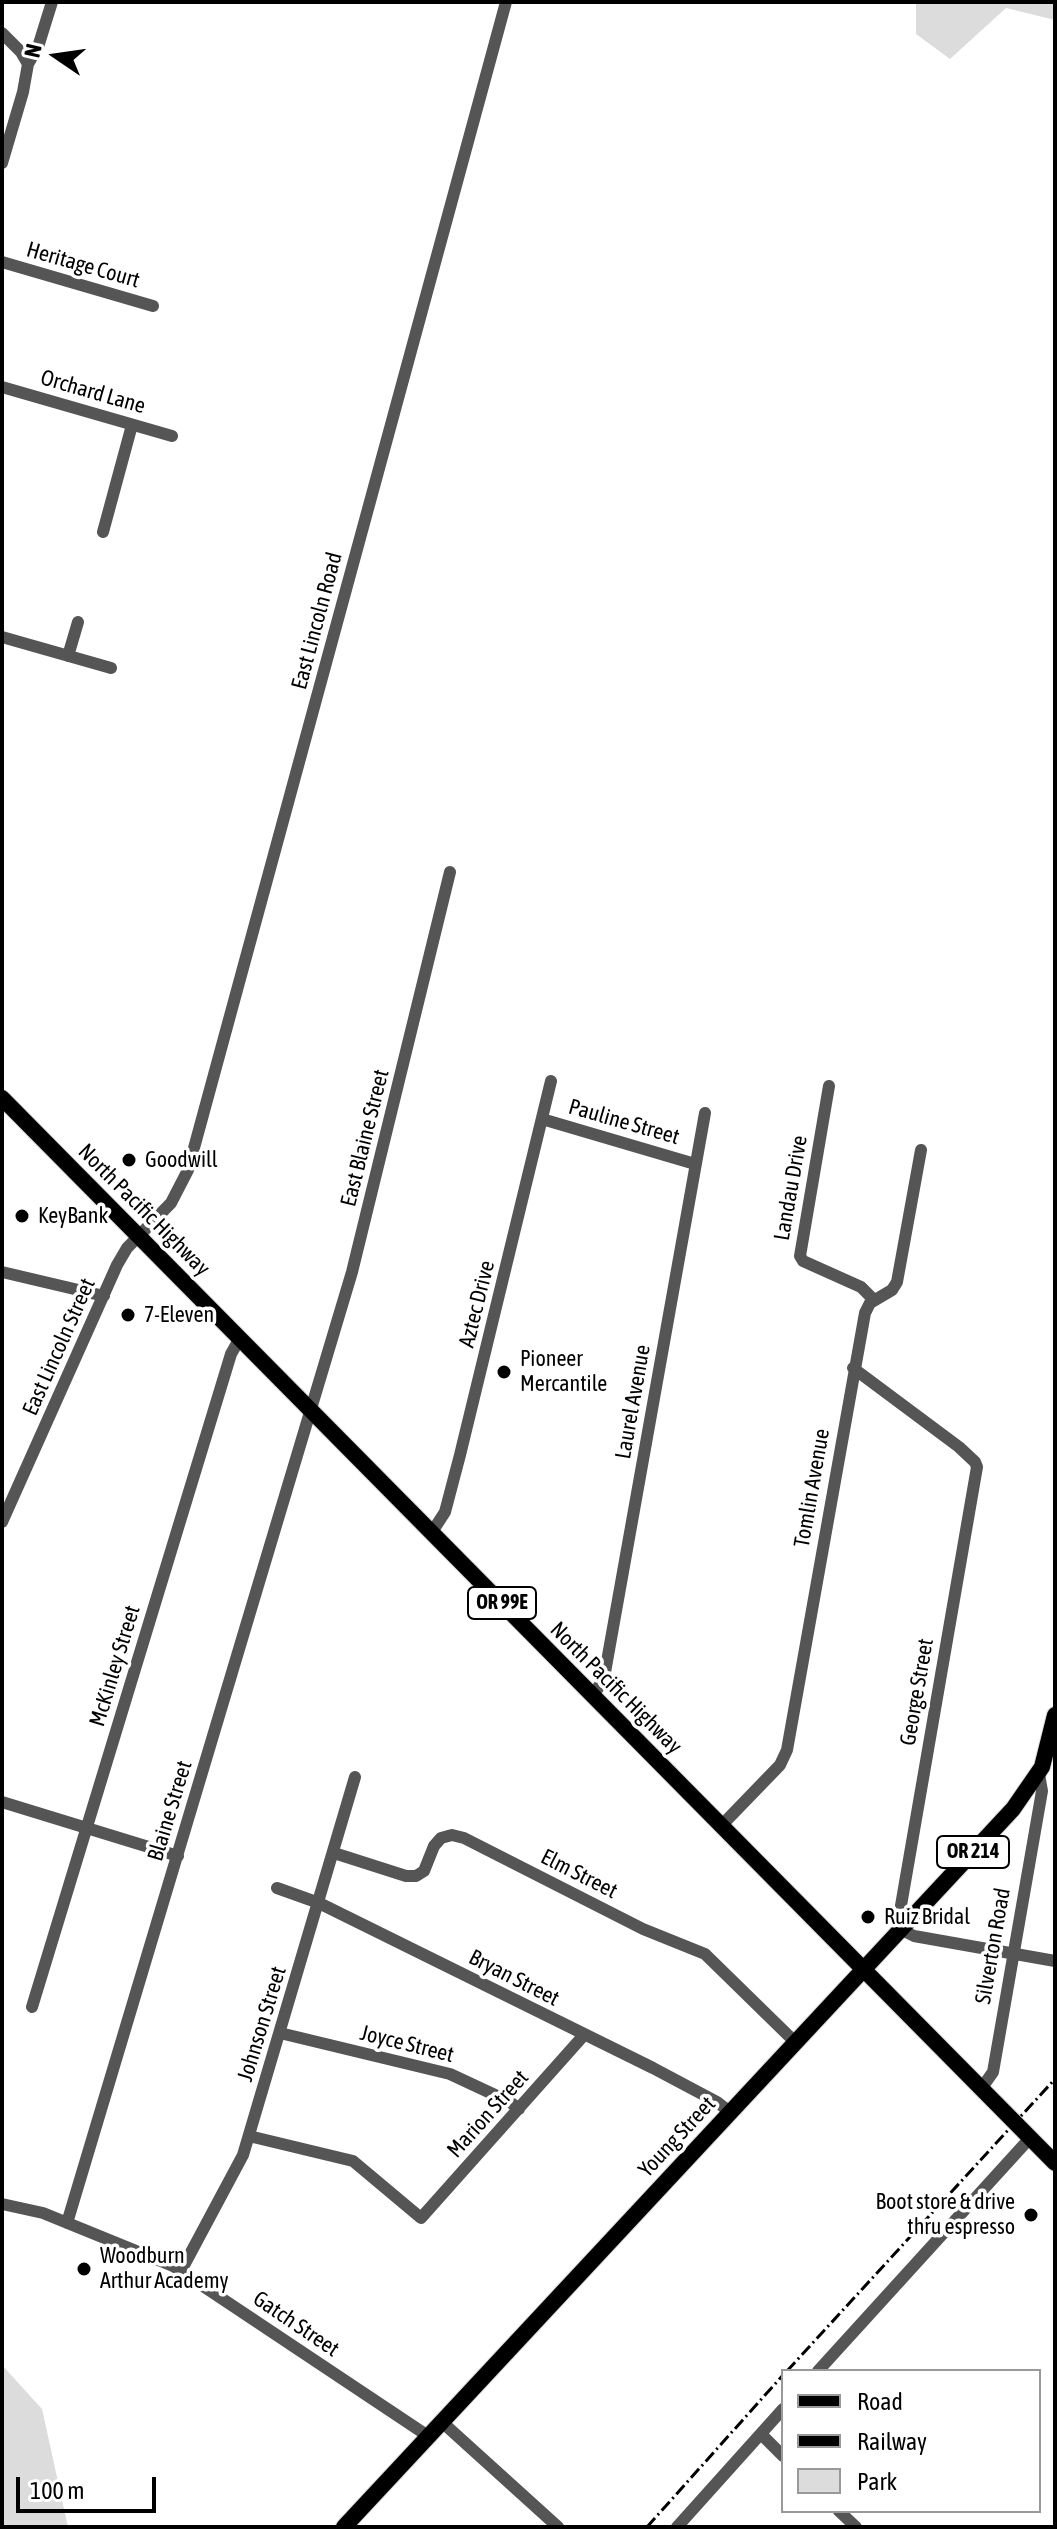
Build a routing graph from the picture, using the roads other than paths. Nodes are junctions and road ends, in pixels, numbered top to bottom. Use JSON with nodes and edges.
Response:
{"nodes":[{"id":1,"x":52,"y":2,"type":"edge"},
{"id":2,"x":506,"y":2,"type":"edge"},
{"id":3,"x":2,"y":33,"type":"edge"},
{"id":4,"x":28,"y":64,"type":"junction"},
{"id":5,"x":2,"y":163,"type":"edge"},
{"id":6,"x":2,"y":262,"type":"edge"},
{"id":7,"x":153,"y":306,"type":"dead end"},
{"id":8,"x":2,"y":387,"type":"edge"},
{"id":9,"x":132,"y":425,"type":"junction"},
{"id":10,"x":172,"y":436,"type":"dead end"},
{"id":11,"x":103,"y":532,"type":"dead end"},
{"id":12,"x":78,"y":622,"type":"dead end"},
{"id":13,"x":2,"y":637,"type":"edge"},
{"id":14,"x":68,"y":656,"type":"junction"},
{"id":15,"x":111,"y":668,"type":"dead end"},
{"id":16,"x":450,"y":872,"type":"dead end"},
{"id":17,"x":551,"y":1081,"type":"dead end"},
{"id":18,"x":829,"y":1086,"type":"dead end"},
{"id":19,"x":2,"y":1098,"type":"edge"},
{"id":20,"x":705,"y":1113,"type":"dead end"},
{"id":21,"x":542,"y":1119,"type":"junction"},
{"id":22,"x":921,"y":1150,"type":"dead end"},
{"id":23,"x":695,"y":1164,"type":"junction"},
{"id":24,"x":140,"y":1236,"type":"junction"},
{"id":25,"x":2,"y":1272,"type":"edge"},
{"id":26,"x":104,"y":1296,"type":"junction"},
{"id":27,"x":874,"y":1300,"type":"junction"},
{"id":28,"x":240,"y":1338,"type":"junction"},
{"id":29,"x":853,"y":1368,"type":"junction"},
{"id":30,"x":313,"y":1411,"type":"junction"},
{"id":31,"x":2,"y":1522,"type":"edge"},
{"id":32,"x":432,"y":1532,"type":"junction"},
{"id":33,"x":593,"y":1696,"type":"junction"},
{"id":34,"x":1055,"y":1715,"type":"edge"},
{"id":35,"x":1039,"y":1774,"type":"junction"},
{"id":36,"x":355,"y":1777,"type":"dead end"},
{"id":37,"x":2,"y":1802,"type":"edge"},
{"id":38,"x":722,"y":1825,"type":"junction"},
{"id":39,"x":86,"y":1829,"type":"junction"},
{"id":40,"x":334,"y":1853,"type":"junction"},
{"id":41,"x":178,"y":1856,"type":"junction"},
{"id":42,"x":277,"y":1888,"type":"dead end"},
{"id":43,"x":319,"y":1903,"type":"junction"},
{"id":44,"x":903,"y":1927,"type":"junction"},
{"id":45,"x":1014,"y":1953,"type":"junction"},
{"id":46,"x":1055,"y":1961,"type":"edge"},
{"id":47,"x":864,"y":1970,"type":"junction"},
{"id":48,"x":32,"y":2007,"type":"dead end"},
{"id":49,"x":280,"y":2033,"type":"junction"},
{"id":50,"x":584,"y":2035,"type":"junction"},
{"id":51,"x":795,"y":2042,"type":"junction"},
{"id":52,"x":981,"y":2089,"type":"junction"},
{"id":53,"x":519,"y":2109,"type":"junction"},
{"id":54,"x":730,"y":2112,"type":"junction"},
{"id":55,"x":249,"y":2136,"type":"junction"},
{"id":56,"x":1030,"y":2138,"type":"junction"},
{"id":57,"x":1055,"y":2163,"type":"edge"},
{"id":58,"x":2,"y":2204,"type":"edge"},
{"id":59,"x":67,"y":2223,"type":"junction"},
{"id":60,"x":181,"y":2271,"type":"junction"},
{"id":61,"x":820,"y":2369,"type":"edge"},
{"id":62,"x":781,"y":2411,"type":"edge"},
{"id":63,"x":442,"y":2422,"type":"junction"},
{"id":64,"x":761,"y":2434,"type":"junction"},
{"id":65,"x":428,"y":2436,"type":"junction"},
{"id":66,"x":781,"y":2454,"type":"edge"},
{"id":67,"x":841,"y":2513,"type":"edge"},
{"id":68,"x":344,"y":2527,"type":"edge"},
{"id":69,"x":558,"y":2527,"type":"edge"},
{"id":70,"x":677,"y":2527,"type":"edge"},
{"id":71,"x":856,"y":2527,"type":"edge"}],
"edges":[{"from":1,"to":4,"type":"street"},
{"from":2,"to":24,"type":"street","name":"East Lincoln Road"},
{"from":3,"to":4,"type":"street"},
{"from":4,"to":5,"type":"street"},
{"from":6,"to":7,"type":"street","name":"Heritage Court"},
{"from":8,"to":9,"type":"street","name":"Orchard Lane"},
{"from":9,"to":10,"type":"street","name":"Orchard Lane"},
{"from":9,"to":11,"type":"street"},
{"from":12,"to":14,"type":"street"},
{"from":13,"to":14,"type":"street"},
{"from":14,"to":15,"type":"street"},
{"from":16,"to":30,"type":"street","name":"East Blaine Street"},
{"from":17,"to":21,"type":"street","name":"Aztec Drive"},
{"from":18,"to":27,"type":"street","name":"Landau Drive"},
{"from":19,"to":24,"type":"main road","name":"North Pacific Highway","number":"OR 99E"},
{"from":20,"to":23,"type":"street","name":"Laurel Avenue"},
{"from":21,"to":23,"type":"street","name":"Pauline Street"},
{"from":21,"to":32,"type":"street","name":"Aztec Drive"},
{"from":22,"to":27,"type":"street","name":"Tomlin Avenue"},
{"from":23,"to":33,"type":"street","name":"Laurel Avenue"},
{"from":24,"to":26,"type":"street","name":"East Lincoln Street"},
{"from":24,"to":28,"type":"main road","name":"North Pacific Highway","number":"OR 99E"},
{"from":25,"to":26,"type":"street"},
{"from":26,"to":31,"type":"street","name":"East Lincoln Street"},
{"from":27,"to":29,"type":"street","name":"Tomlin Avenue"},
{"from":28,"to":30,"type":"main road","name":"North Pacific Highway","number":"OR 99E"},
{"from":28,"to":39,"type":"street","name":"McKinley Street"},
{"from":29,"to":38,"type":"street","name":"Tomlin Avenue"},
{"from":29,"to":44,"type":"street","name":"George Street"},
{"from":30,"to":32,"type":"main road","name":"North Pacific Highway","number":"OR 99E"},
{"from":30,"to":41,"type":"street","name":"Blaine Street"},
{"from":32,"to":33,"type":"main road","name":"North Pacific Highway","number":"OR 99E"},
{"from":33,"to":38,"type":"main road","name":"North Pacific Highway","number":"OR 99E"},
{"from":34,"to":35,"type":"main road","name":"Silverton Road","number":"OR 214"},
{"from":35,"to":44,"type":"main road","name":"Young Street","number":"OR 214"},
{"from":35,"to":45,"type":"street","name":"Silverton Road"},
{"from":36,"to":40,"type":"street","name":"Johnson Street"},
{"from":37,"to":39,"type":"street"},
{"from":38,"to":47,"type":"main road","name":"North Pacific Highway","number":"OR 99E"},
{"from":39,"to":41,"type":"street"},
{"from":39,"to":48,"type":"street","name":"McKinley Street"},
{"from":40,"to":43,"type":"street","name":"Johnson Street"},
{"from":40,"to":51,"type":"street","name":"Elm Street"},
{"from":41,"to":59,"type":"street","name":"Blaine Street"},
{"from":42,"to":43,"type":"street","name":"Bryan Street"},
{"from":43,"to":49,"type":"street","name":"Johnson Street"},
{"from":43,"to":50,"type":"street","name":"Bryan Street"},
{"from":44,"to":45,"type":"street"},
{"from":44,"to":47,"type":"main road","name":"Young Street","number":"OR 214"},
{"from":45,"to":46,"type":"street"},
{"from":45,"to":52,"type":"street","name":"Silverton Road"},
{"from":47,"to":51,"type":"main road","name":"Young Street"},
{"from":47,"to":52,"type":"main road","name":"North Pacific Highway","number":"OR 99E"},
{"from":49,"to":53,"type":"street","name":"Joyce Street"},
{"from":49,"to":55,"type":"street","name":"Johnson Street"},
{"from":50,"to":53,"type":"street","name":"Marion Street"},
{"from":50,"to":54,"type":"street","name":"Bryan Street"},
{"from":51,"to":54,"type":"main road","name":"Young Street"},
{"from":52,"to":56,"type":"main road","name":"North Pacific Highway","number":"OR 99E"},
{"from":53,"to":55,"type":"street","name":"Marion Street"},
{"from":54,"to":63,"type":"main road","name":"Young Street"},
{"from":55,"to":60,"type":"street","name":"Johnson Street"},
{"from":56,"to":57,"type":"main road","number":"OR 99E"},
{"from":56,"to":61,"type":"street"},
{"from":58,"to":59,"type":"street","name":"Gatch Street"},
{"from":59,"to":60,"type":"street","name":"Gatch Street"},
{"from":60,"to":65,"type":"street","name":"Gatch Street"},
{"from":62,"to":64,"type":"street"},
{"from":63,"to":65,"type":"main road","name":"Young Street"},
{"from":63,"to":69,"type":"street"},
{"from":64,"to":66,"type":"street"},
{"from":64,"to":70,"type":"street"},
{"from":65,"to":68,"type":"main road","name":"Young Street"},
{"from":67,"to":71,"type":"street"}]}
